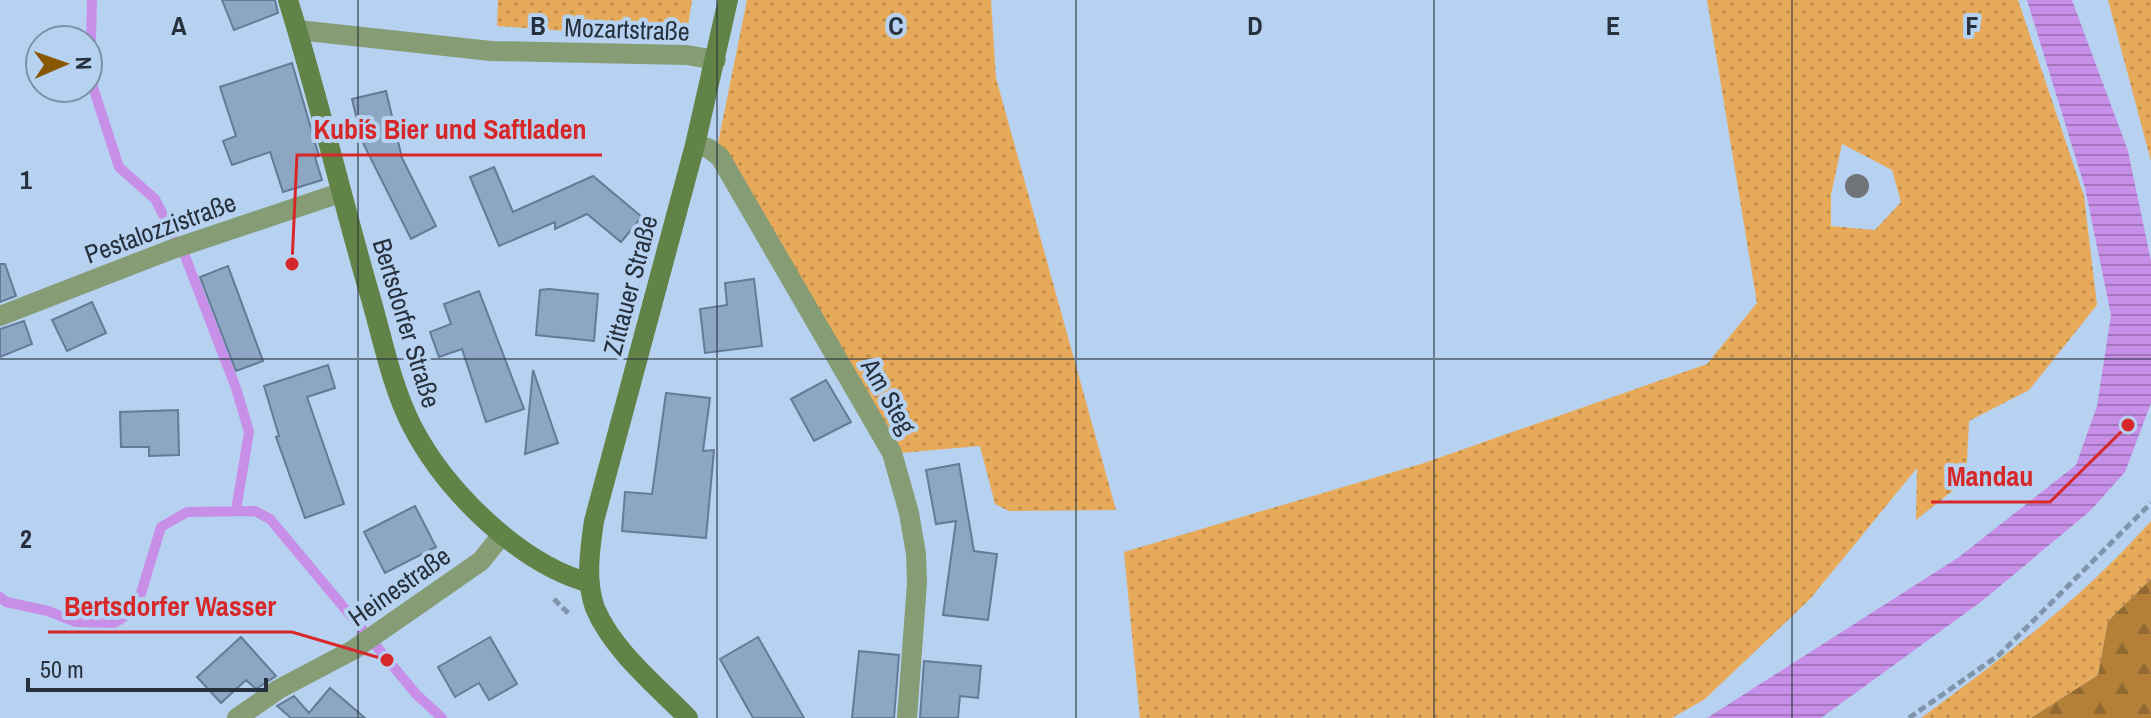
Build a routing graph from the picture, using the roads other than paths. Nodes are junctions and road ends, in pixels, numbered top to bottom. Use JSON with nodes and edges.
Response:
{"nodes":[{"id":1,"x":288,"y":0,"type":"edge"},
{"id":2,"x":728,"y":0,"type":"edge"},
{"id":3,"x":298,"y":30,"type":"junction"},
{"id":4,"x":716,"y":60,"type":"junction"},
{"id":5,"x":695,"y":145,"type":"junction"},
{"id":6,"x":340,"y":193,"type":"junction"},
{"id":7,"x":0,"y":316,"type":"edge"},
{"id":8,"x":501,"y":536,"type":"junction"},
{"id":9,"x":590,"y":583,"type":"junction"},
{"id":10,"x":237,"y":718,"type":"edge"},
{"id":11,"x":688,"y":718,"type":"edge"},
{"id":12,"x":907,"y":718,"type":"edge"}],
"edges":[{"from":1,"to":3,"type":"main road","name":"Bertsdorfer Straße"},
{"from":2,"to":4,"type":"main road","name":"Zittauer Straße"},
{"from":3,"to":4,"type":"street","name":"Mozartstraße"},
{"from":3,"to":6,"type":"main road","name":"Bertsdorfer Straße"},
{"from":4,"to":5,"type":"main road","name":"Zittauer Straße"},
{"from":5,"to":9,"type":"main road","name":"Zittauer Straße"},
{"from":5,"to":12,"type":"street","name":"Am Steg"},
{"from":6,"to":7,"type":"street","name":"Pestalozzistraße"},
{"from":6,"to":8,"type":"main road","name":"Bertsdorfer Straße"},
{"from":8,"to":9,"type":"main road","name":"Bertsdorfer Straße"},
{"from":8,"to":10,"type":"street","name":"Heinestraße"},
{"from":9,"to":11,"type":"main road","name":"Zittauer Straße"}]}
